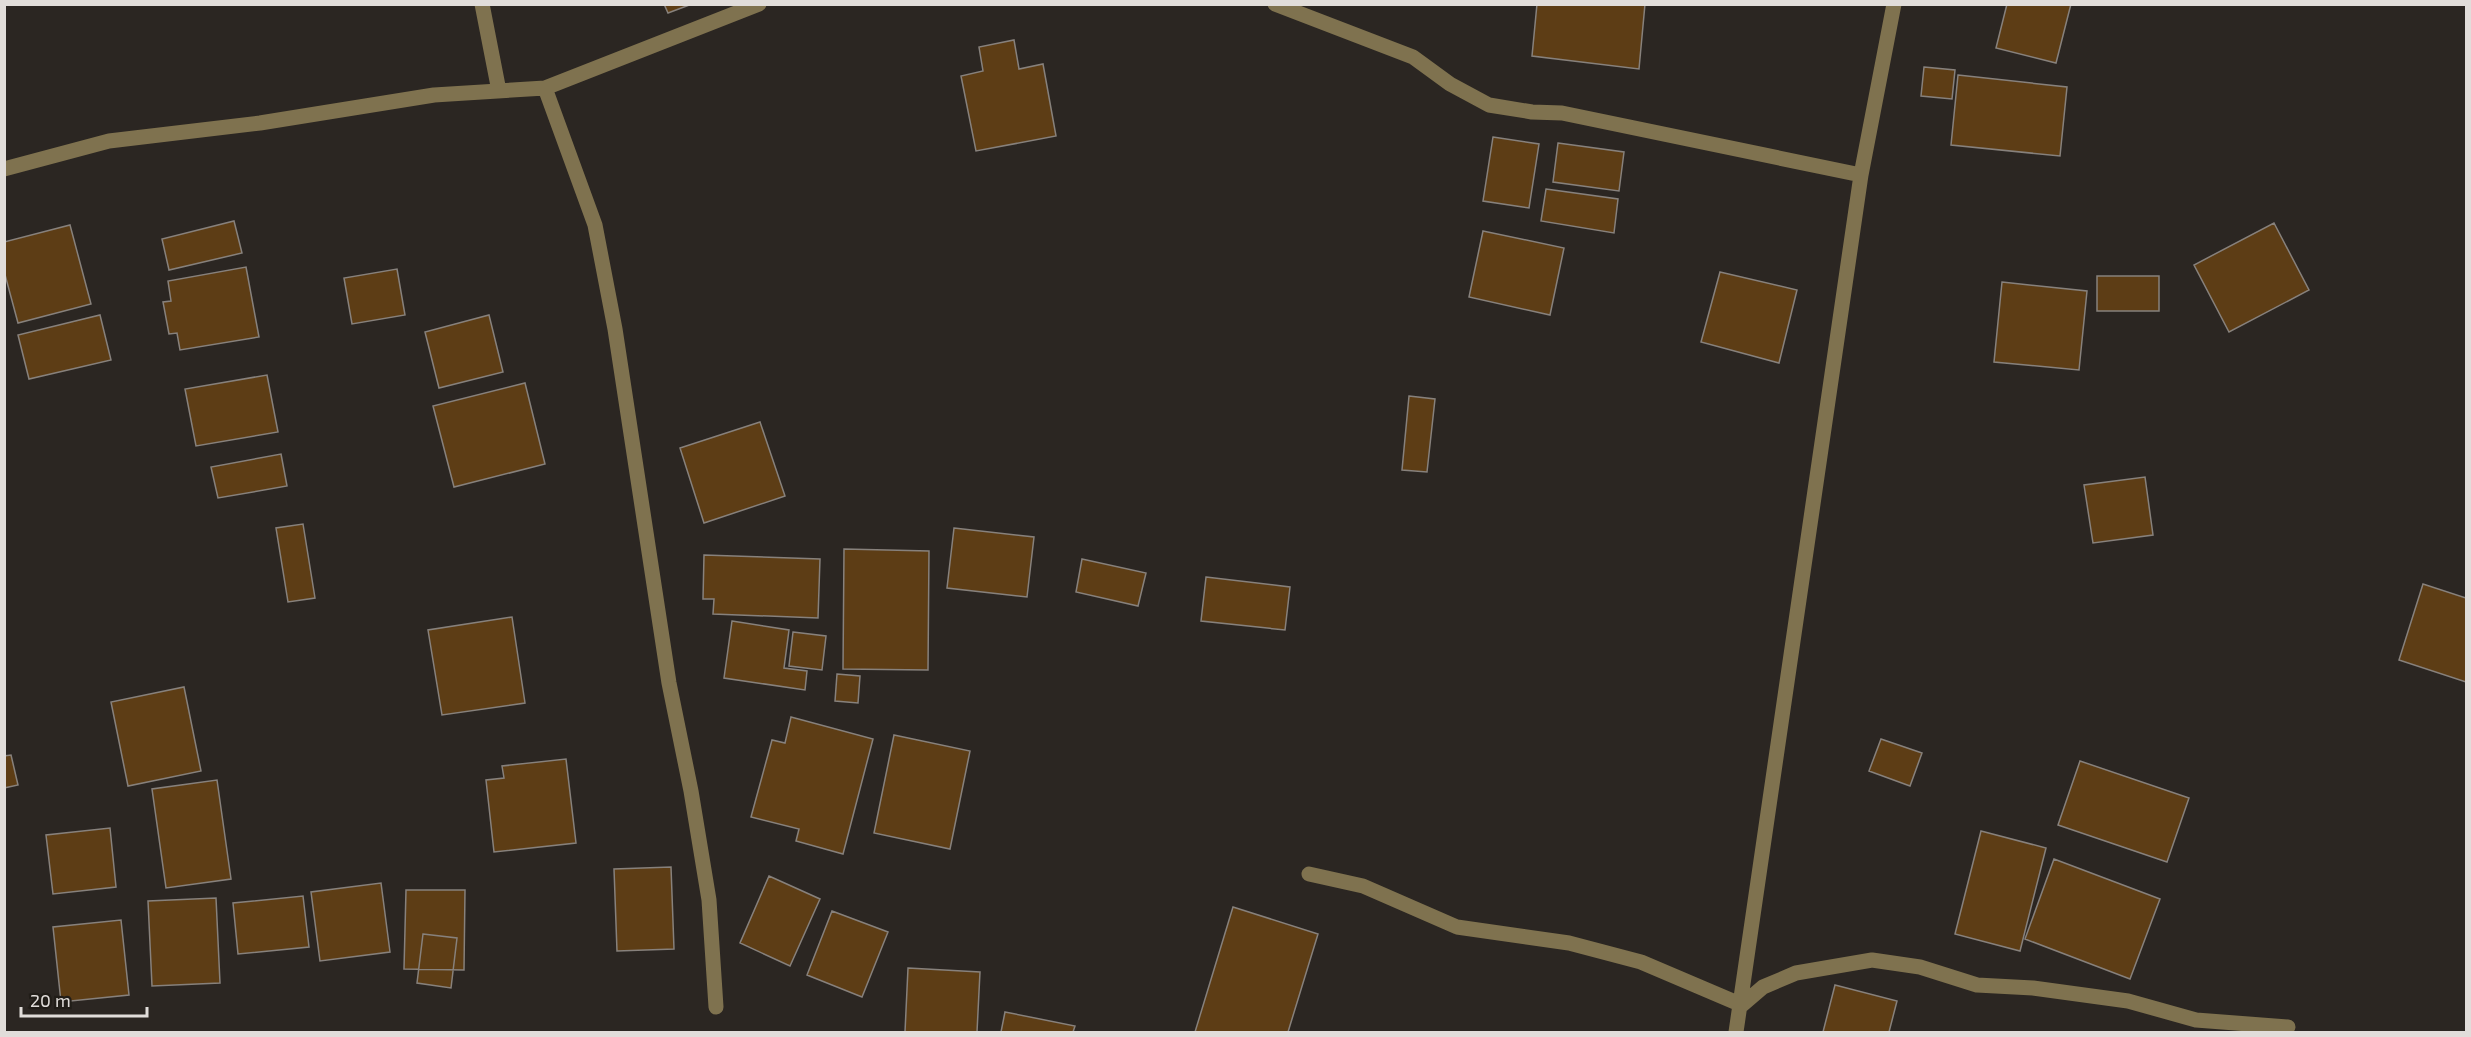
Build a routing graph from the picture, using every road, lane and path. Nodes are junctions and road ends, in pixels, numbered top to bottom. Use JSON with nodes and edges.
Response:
{"nodes":[{"id":1,"x":482,"y":4,"type":"edge"},
{"id":2,"x":759,"y":4,"type":"edge"},
{"id":3,"x":1275,"y":4,"type":"edge"},
{"id":4,"x":1894,"y":4,"type":"edge"},
{"id":5,"x":545,"y":88,"type":"junction"},
{"id":6,"x":499,"y":91,"type":"junction"},
{"id":7,"x":4,"y":169,"type":"edge"},
{"id":8,"x":1861,"y":175,"type":"junction"},
{"id":9,"x":1309,"y":874,"type":"dead end"},
{"id":10,"x":1742,"y":1005,"type":"junction"},
{"id":11,"x":716,"y":1007,"type":"dead end"},
{"id":12,"x":2288,"y":1027,"type":"dead end"},
{"id":13,"x":1736,"y":1032,"type":"edge"}],
"edges":[{"from":1,"to":6,"type":"street"},
{"from":2,"to":5,"type":"street"},
{"from":3,"to":8,"type":"street"},
{"from":4,"to":8,"type":"street"},
{"from":5,"to":6,"type":"street"},
{"from":5,"to":11,"type":"street"},
{"from":6,"to":7,"type":"street"},
{"from":8,"to":10,"type":"street"},
{"from":9,"to":10,"type":"street"},
{"from":10,"to":12,"type":"street"},
{"from":10,"to":13,"type":"street"}]}
